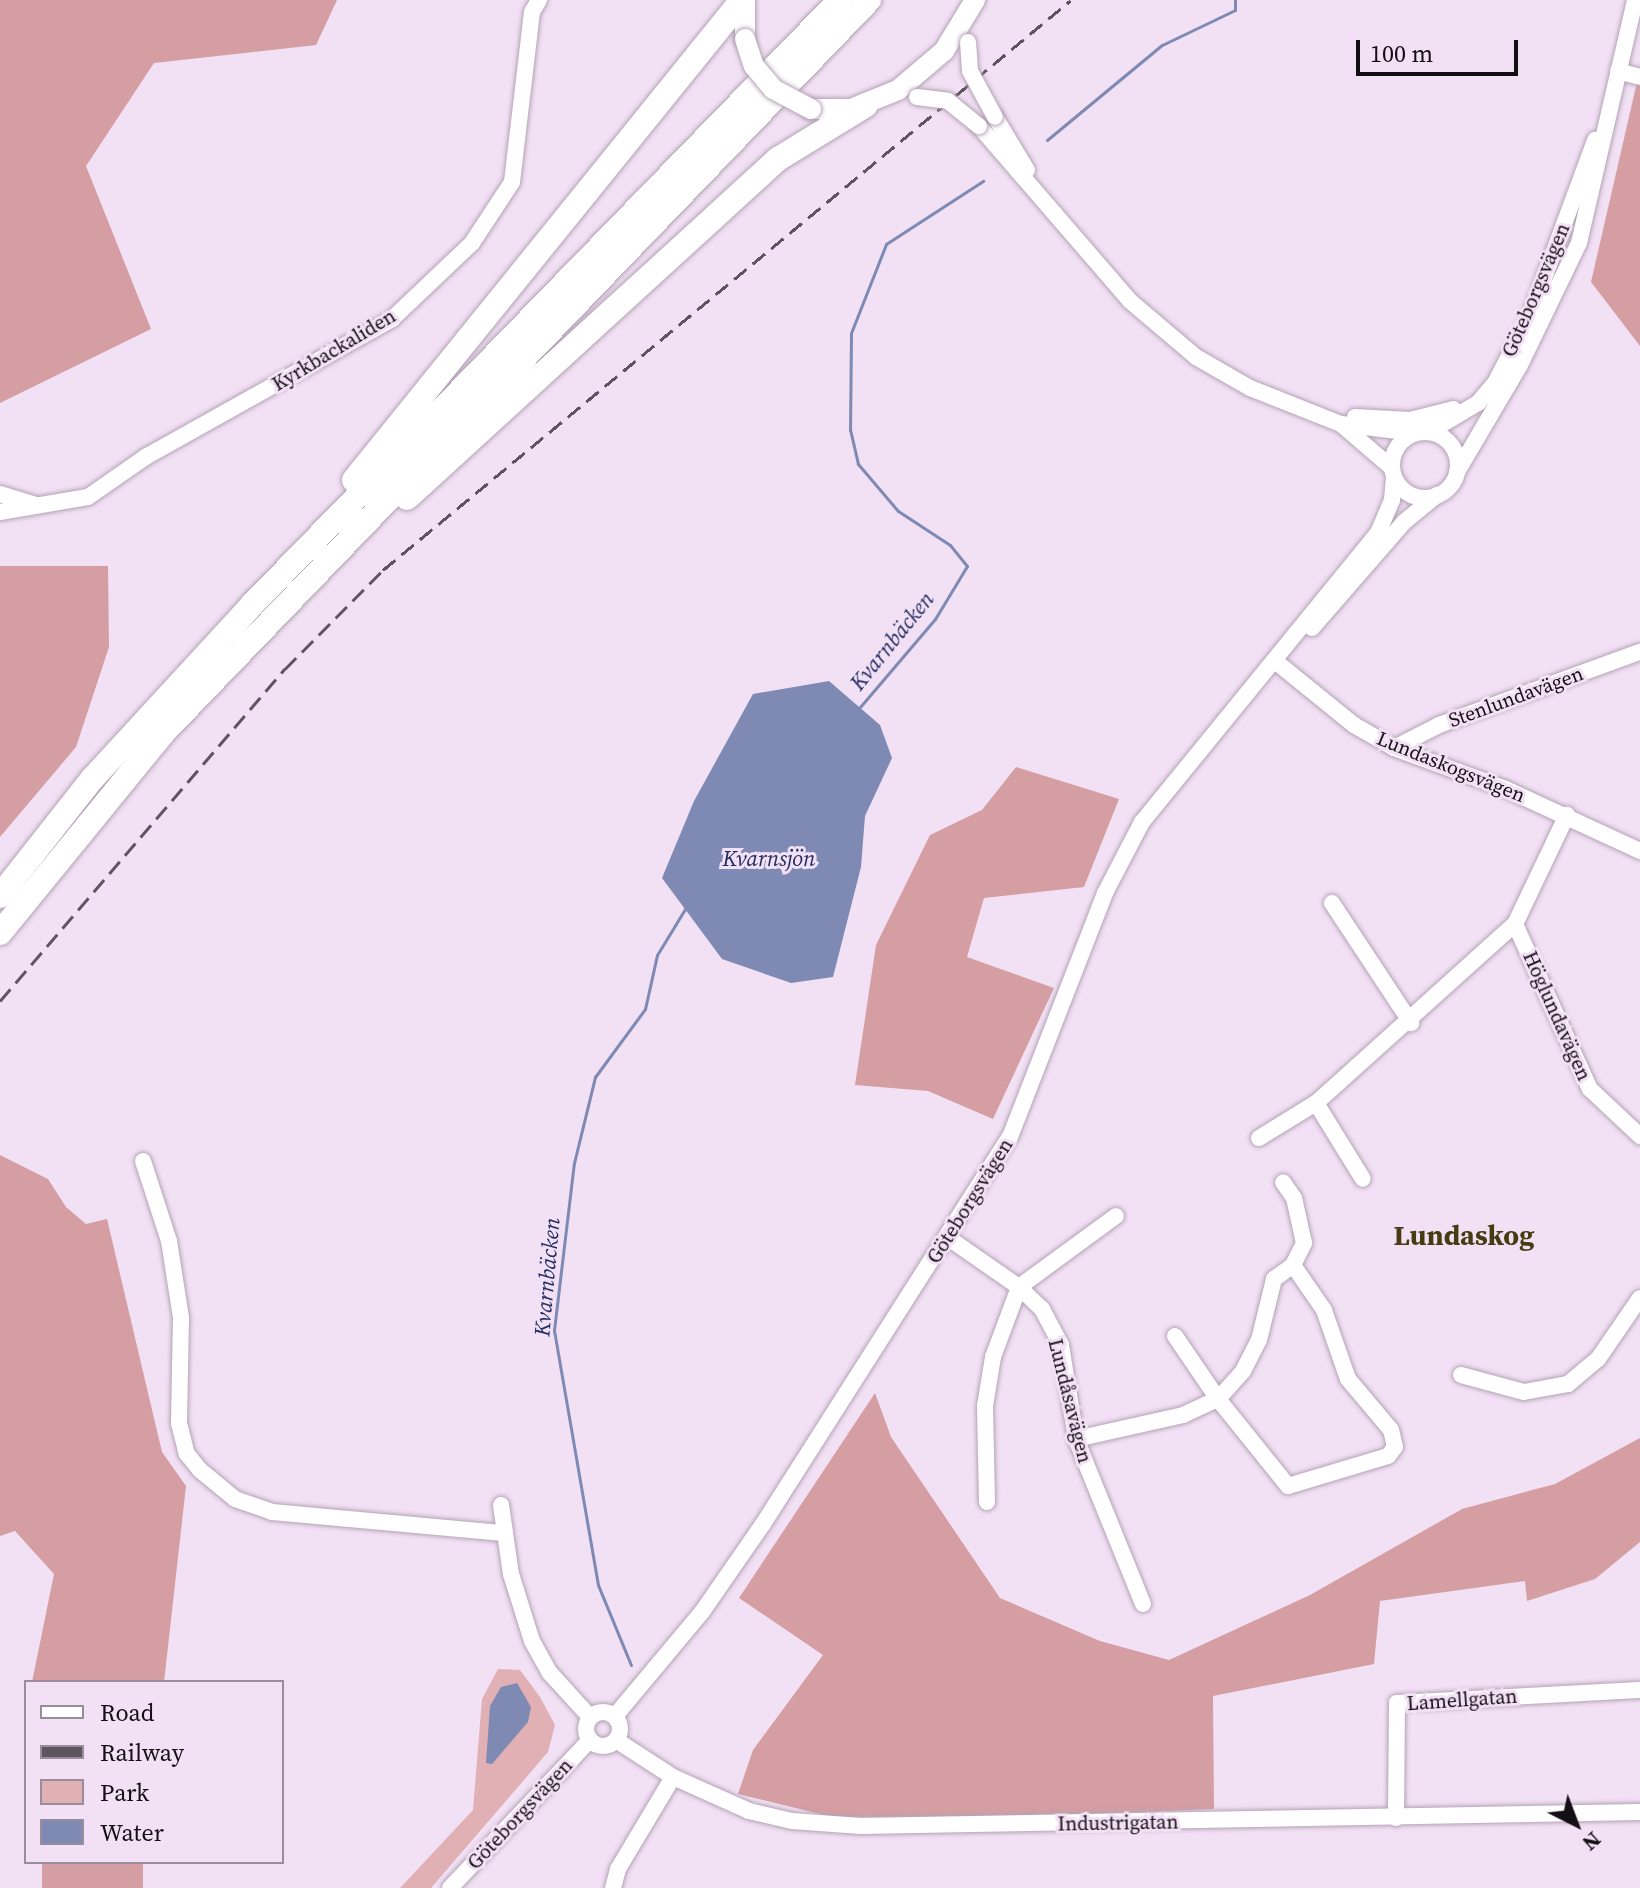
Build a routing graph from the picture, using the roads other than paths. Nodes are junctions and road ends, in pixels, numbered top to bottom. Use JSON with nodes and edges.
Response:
{"nodes":[{"id":1,"x":539,"y":0,"type":"edge"},
{"id":2,"x":744,"y":0,"type":"edge"},
{"id":3,"x":840,"y":0,"type":"edge"},
{"id":4,"x":869,"y":0,"type":"edge"},
{"id":5,"x":1635,"y":0,"type":"edge"},
{"id":6,"x":971,"y":9,"type":"edge"},
{"id":7,"x":1616,"y":76,"type":"junction"},
{"id":8,"x":1640,"y":77,"type":"edge"},
{"id":9,"x":872,"y":103,"type":"junction"},
{"id":10,"x":1042,"y":196,"type":"junction"},
{"id":11,"x":1591,"y":196,"type":"junction"},
{"id":12,"x":1570,"y":208,"type":"junction"},
{"id":13,"x":1549,"y":307,"type":"junction"},
{"id":14,"x":1504,"y":367,"type":"junction"},
{"id":15,"x":1317,"y":415,"type":"junction"},
{"id":16,"x":1341,"y":424,"type":"junction"},
{"id":17,"x":1421,"y":433,"type":"junction"},
{"id":18,"x":1457,"y":472,"type":"junction"},
{"id":19,"x":1393,"y":473,"type":"junction"},
{"id":20,"x":0,"y":494,"type":"edge"},
{"id":21,"x":1437,"y":495,"type":"junction"},
{"id":22,"x":37,"y":505,"type":"junction"},
{"id":23,"x":0,"y":512,"type":"edge"},
{"id":24,"x":298,"y":589,"type":"junction"},
{"id":25,"x":250,"y":607,"type":"junction"},
{"id":26,"x":1640,"y":652,"type":"edge"},
{"id":27,"x":1275,"y":661,"type":"junction"},
{"id":28,"x":1394,"y":748,"type":"junction"},
{"id":29,"x":1567,"y":815,"type":"junction"},
{"id":30,"x":1640,"y":851,"type":"edge"},
{"id":31,"x":0,"y":896,"type":"edge"},
{"id":32,"x":1332,"y":903,"type":"dead end"},
{"id":33,"x":1515,"y":924,"type":"junction"},
{"id":34,"x":0,"y":933,"type":"edge"},
{"id":35,"x":1411,"y":1023,"type":"junction"},
{"id":36,"x":1316,"y":1103,"type":"junction"},
{"id":37,"x":1640,"y":1136,"type":"edge"},
{"id":38,"x":1259,"y":1138,"type":"dead end"},
{"id":39,"x":143,"y":1161,"type":"dead end"},
{"id":40,"x":1363,"y":1179,"type":"dead end"},
{"id":41,"x":1283,"y":1182,"type":"dead end"},
{"id":42,"x":1116,"y":1216,"type":"dead end"},
{"id":43,"x":947,"y":1237,"type":"junction"},
{"id":44,"x":1293,"y":1265,"type":"junction"},
{"id":45,"x":1019,"y":1287,"type":"junction"},
{"id":46,"x":1640,"y":1298,"type":"edge"},
{"id":47,"x":1175,"y":1336,"type":"dead end"},
{"id":48,"x":1461,"y":1375,"type":"dead end"},
{"id":49,"x":1218,"y":1399,"type":"junction"},
{"id":50,"x":1076,"y":1439,"type":"junction"},
{"id":51,"x":987,"y":1502,"type":"dead end"},
{"id":52,"x":501,"y":1505,"type":"dead end"},
{"id":53,"x":504,"y":1533,"type":"junction"},
{"id":54,"x":1143,"y":1604,"type":"dead end"},
{"id":55,"x":1640,"y":1690,"type":"edge"},
{"id":56,"x":615,"y":1716,"type":"junction"},
{"id":57,"x":590,"y":1717,"type":"junction"},
{"id":58,"x":590,"y":1740,"type":"junction"},
{"id":59,"x":616,"y":1740,"type":"junction"},
{"id":60,"x":673,"y":1777,"type":"junction"},
{"id":61,"x":1640,"y":1812,"type":"edge"},
{"id":62,"x":1396,"y":1818,"type":"junction"},
{"id":63,"x":450,"y":1888,"type":"edge"},
{"id":64,"x":613,"y":1888,"type":"edge"}],
"edges":[{"from":1,"to":22,"type":"street","name":"Kyrkbackaliden"},
{"from":2,"to":9,"type":"main road","bridge":true},
{"from":2,"to":25,"type":"highway"},
{"from":3,"to":25,"type":"highway"},
{"from":4,"to":24,"type":"highway"},
{"from":5,"to":7,"type":"street","name":"Göteborgsvägen"},
{"from":6,"to":9,"type":"main road"},
{"from":6,"to":10,"type":"street","bridge":true},
{"from":7,"to":8,"type":"street"},
{"from":7,"to":11,"type":"street","name":"Göteborgsvägen"},
{"from":7,"to":12,"type":"street","name":"Göteborgsvägen"},
{"from":9,"to":10,"type":"street","bridge":true},
{"from":9,"to":24,"type":"highway"},
{"from":10,"to":15,"type":"street"},
{"from":11,"to":12,"type":"street","name":"Göteborgsvägen"},
{"from":11,"to":13,"type":"street","name":"Göteborgsvägen"},
{"from":12,"to":13,"type":"street","name":"Göteborgsvägen"},
{"from":12,"to":14,"type":"street","name":"Göteborgsvägen"},
{"from":13,"to":18,"type":"street","name":"Göteborgsvägen"},
{"from":14,"to":15,"type":"street"},
{"from":14,"to":17,"type":"street","name":"Göteborgsvägen"},
{"from":15,"to":16,"type":"street"},
{"from":16,"to":17,"type":"street"},
{"from":16,"to":19,"type":"street"},
{"from":17,"to":18,"type":"street"},
{"from":17,"to":19,"type":"street"},
{"from":18,"to":21,"type":"street"},
{"from":19,"to":21,"type":"street"},
{"from":19,"to":27,"type":"street","name":"Göteborgsvägen"},
{"from":20,"to":22,"type":"street"},
{"from":21,"to":27,"type":"street","name":"Göteborgsvägen"},
{"from":22,"to":23,"type":"street","name":"Kyrkbackaliden"},
{"from":24,"to":34,"type":"highway"},
{"from":25,"to":31,"type":"highway"},
{"from":26,"to":28,"type":"street","name":"Stenlundavägen"},
{"from":27,"to":28,"type":"street","name":"Lundaskogsvägen"},
{"from":27,"to":43,"type":"street","name":"Göteborgsvägen"},
{"from":28,"to":29,"type":"street","name":"Lundaskogsvägen"},
{"from":29,"to":30,"type":"street","name":"Lundaskogsvägen"},
{"from":29,"to":33,"type":"street"},
{"from":32,"to":35,"type":"street"},
{"from":33,"to":35,"type":"street"},
{"from":33,"to":37,"type":"street","name":"Höglundavägen"},
{"from":35,"to":36,"type":"street"},
{"from":36,"to":38,"type":"street"},
{"from":36,"to":40,"type":"street"},
{"from":39,"to":53,"type":"street"},
{"from":41,"to":44,"type":"street"},
{"from":42,"to":45,"type":"street"},
{"from":43,"to":45,"type":"street","name":"Lundåsavägen"},
{"from":43,"to":56,"type":"street","name":"Göteborgsvägen"},
{"from":44,"to":49,"type":"street"},
{"from":44,"to":49,"type":"street"},
{"from":45,"to":50,"type":"street","name":"Lundåsavägen"},
{"from":45,"to":51,"type":"street"},
{"from":46,"to":48,"type":"street"},
{"from":47,"to":49,"type":"street"},
{"from":49,"to":50,"type":"street"},
{"from":50,"to":54,"type":"street","name":"Lundåsavägen"},
{"from":52,"to":53,"type":"street"},
{"from":53,"to":57,"type":"street"},
{"from":55,"to":62,"type":"street","name":"Lamellgatan"},
{"from":56,"to":57,"type":"street"},
{"from":56,"to":59,"type":"street"},
{"from":57,"to":58,"type":"street"},
{"from":58,"to":59,"type":"street"},
{"from":58,"to":63,"type":"street","name":"Göteborgsvägen"},
{"from":59,"to":60,"type":"street","name":"Industrigatan"},
{"from":60,"to":62,"type":"street","name":"Industrigatan"},
{"from":60,"to":64,"type":"street"},
{"from":61,"to":62,"type":"street","name":"Industrigatan"}]}
